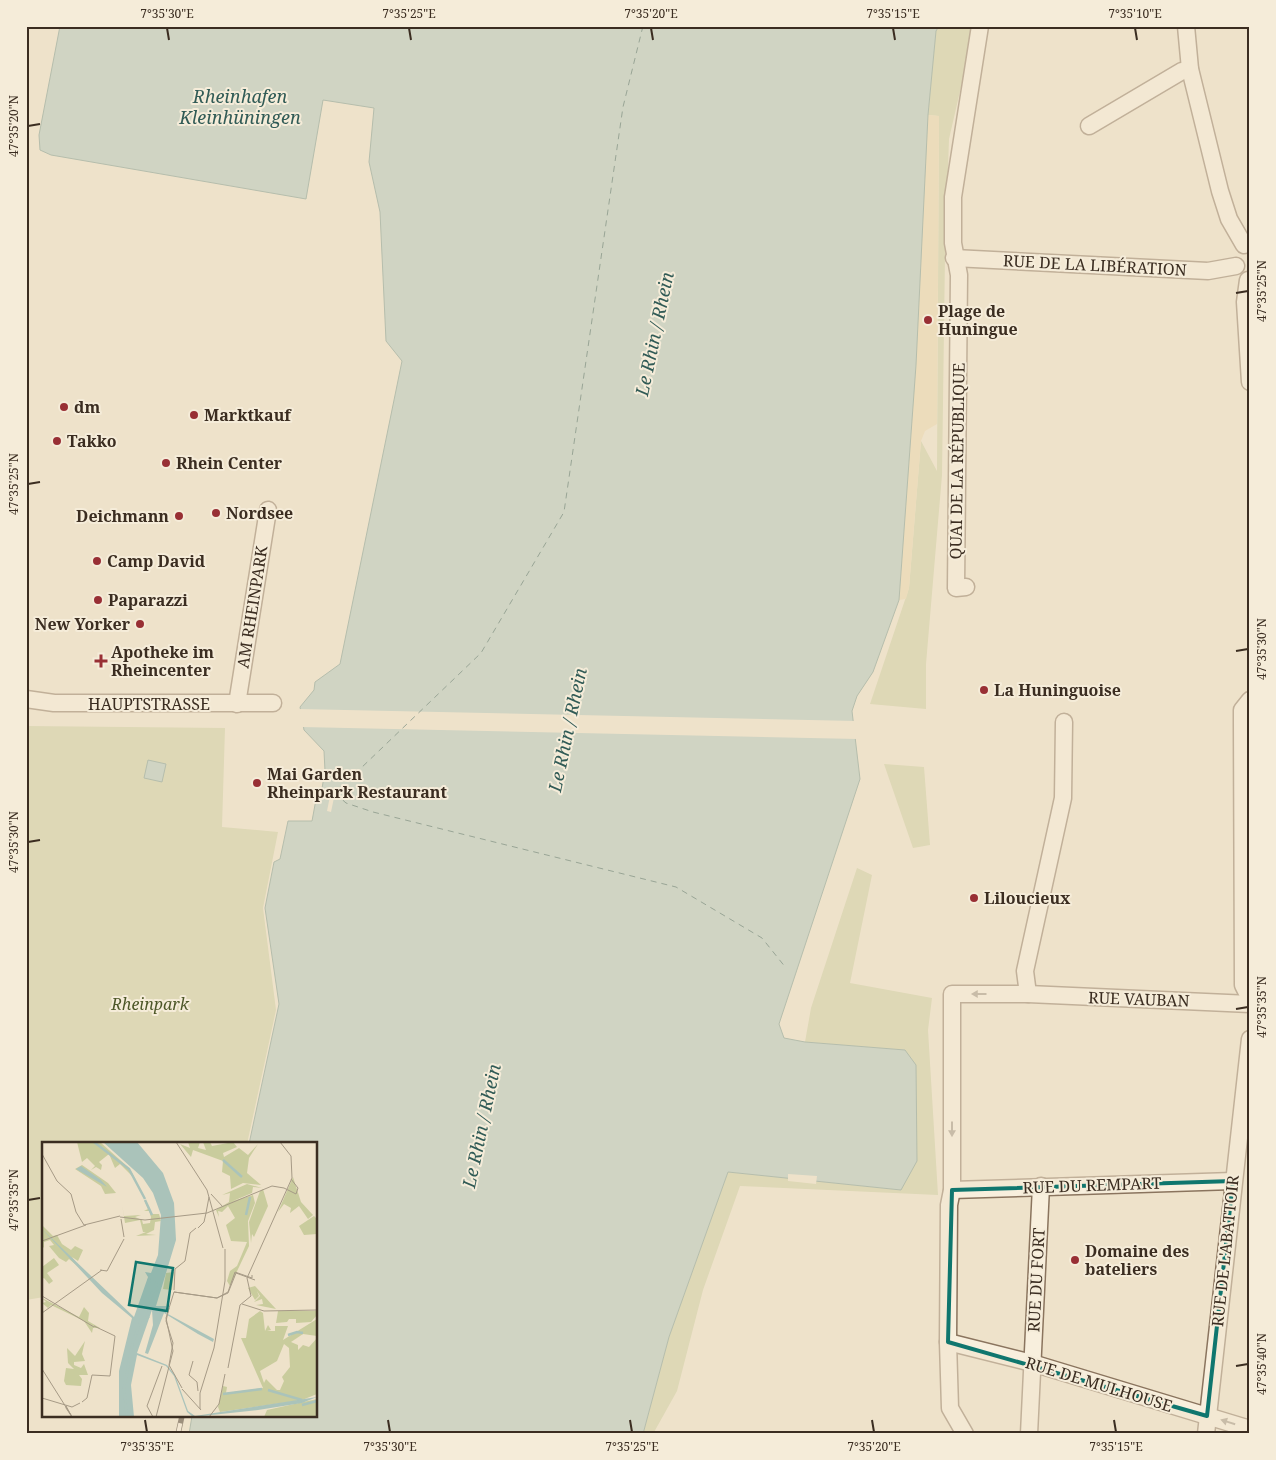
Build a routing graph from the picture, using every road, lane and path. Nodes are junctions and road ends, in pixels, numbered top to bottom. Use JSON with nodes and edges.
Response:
{"nodes":[{"id":1,"x":980,"y":26,"type":"edge"},
{"id":2,"x":1186,"y":26,"type":"edge"},
{"id":3,"x":1190,"y":69,"type":"junction"},
{"id":4,"x":1089,"y":126,"type":"dead end"},
{"id":5,"x":1247,"y":244,"type":"edge"},
{"id":6,"x":954,"y":258,"type":"junction"},
{"id":7,"x":1236,"y":266,"type":"junction"},
{"id":8,"x":1249,"y":280,"type":"edge"},
{"id":9,"x":1250,"y":382,"type":"edge"},
{"id":10,"x":268,"y":510,"type":"dead end"},
{"id":11,"x":966,"y":587,"type":"dead end"},
{"id":12,"x":26,"y":699,"type":"edge"},
{"id":13,"x":1250,"y":700,"type":"edge"},
{"id":14,"x":273,"y":703,"type":"dead end"},
{"id":15,"x":237,"y":704,"type":"junction"},
{"id":16,"x":1064,"y":722,"type":"dead end"},
{"id":17,"x":1246,"y":824,"type":"edge"},
{"id":18,"x":1028,"y":994,"type":"junction"},
{"id":19,"x":1250,"y":998,"type":"edge"},
{"id":20,"x":1250,"y":1004,"type":"edge"},
{"id":21,"x":1250,"y":1039,"type":"edge"},
{"id":22,"x":1233,"y":1180,"type":"junction"},
{"id":23,"x":1041,"y":1186,"type":"junction"},
{"id":24,"x":952,"y":1190,"type":"junction"},
{"id":25,"x":948,"y":1342,"type":"junction"},
{"id":26,"x":1032,"y":1363,"type":"junction"},
{"id":27,"x":1207,"y":1416,"type":"junction"},
{"id":28,"x":1250,"y":1429,"type":"edge"},
{"id":29,"x":965,"y":1434,"type":"edge"},
{"id":30,"x":1029,"y":1434,"type":"edge"},
{"id":31,"x":1206,"y":1434,"type":"edge"}],
"edges":[{"from":1,"to":6,"type":"street","name":"QUAI DE LA RÉPUBLIQUE"},
{"from":2,"to":3,"type":"street"},
{"from":3,"to":4,"type":"street"},
{"from":3,"to":5,"type":"street"},
{"from":5,"to":7,"type":"street"},
{"from":6,"to":7,"type":"street","name":"RUE DE LA LIBÉRATION"},
{"from":6,"to":11,"type":"street","name":"QUAI DE LA RÉPUBLIQUE"},
{"from":7,"to":8,"type":"street"},
{"from":8,"to":9,"type":"street"},
{"from":10,"to":15,"type":"street","name":"AM RHEINPARK"},
{"from":12,"to":15,"type":"street","name":"HAUPTSTRASSE"},
{"from":13,"to":17,"type":"street"},
{"from":14,"to":15,"type":"street","name":"HAUPTSTRASSE"},
{"from":16,"to":18,"type":"street"},
{"from":17,"to":19,"type":"street"},
{"from":18,"to":20,"type":"street","name":"RUE VAUBAN"},
{"from":18,"to":24,"type":"street","name":"RUE VAUBAN","one_way":true},
{"from":21,"to":22,"type":"street","name":"RUE DE L'ABATTOIR"},
{"from":22,"to":23,"type":"street","name":"RUE DU REMPART"},
{"from":22,"to":27,"type":"street","name":"RUE DE L'ABATTOIR"},
{"from":23,"to":24,"type":"street","name":"RUE DU REMPART"},
{"from":23,"to":26,"type":"street","name":"RUE DU FORT"},
{"from":24,"to":25,"type":"street"},
{"from":25,"to":26,"type":"street","name":"RUE DE MULHOUSE"},
{"from":25,"to":29,"type":"street"},
{"from":26,"to":27,"type":"street","name":"RUE DE MULHOUSE"},
{"from":26,"to":30,"type":"street","name":"RUE DU FORT"},
{"from":28,"to":27,"type":"street","name":"RUE DE MULHOUSE","one_way":true},
{"from":27,"to":31,"type":"street","name":"RUE DE L'ABATTOIR"}]}
